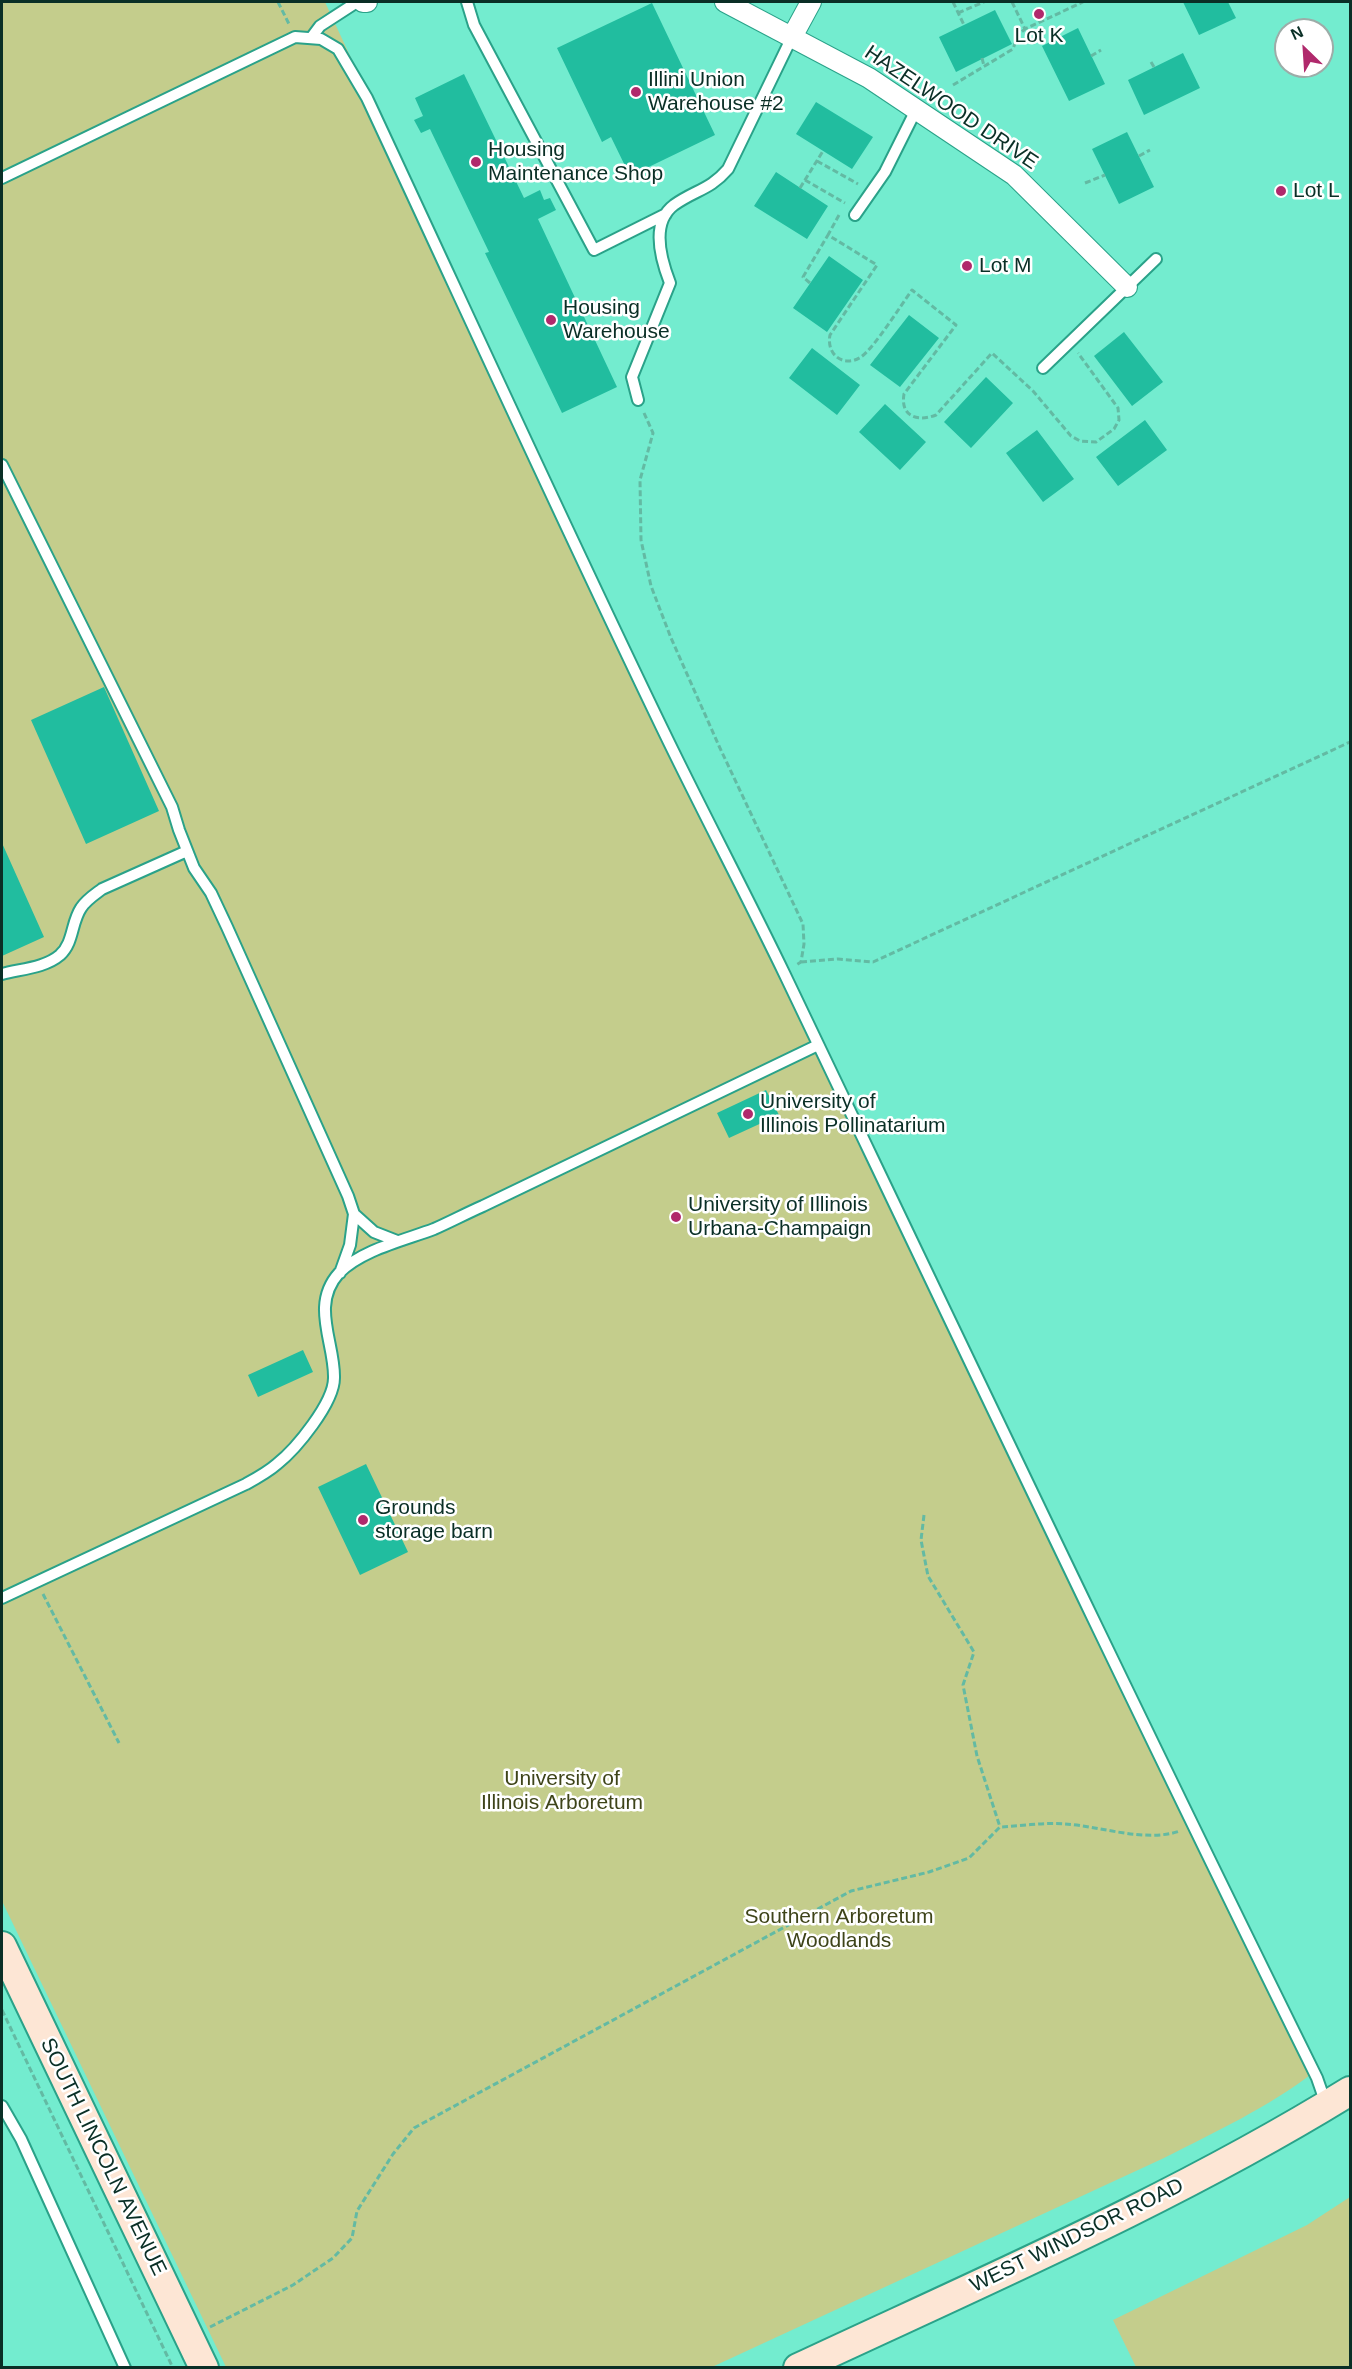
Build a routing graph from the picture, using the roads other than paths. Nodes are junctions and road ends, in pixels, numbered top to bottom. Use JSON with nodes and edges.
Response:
{"nodes":[{"id":1,"x":357,"y":2,"type":"edge"},
{"id":2,"x":466,"y":2,"type":"edge"},
{"id":3,"x":725,"y":2,"type":"edge"},
{"id":4,"x":811,"y":2,"type":"edge"},
{"id":5,"x":792,"y":37,"type":"junction"},
{"id":6,"x":311,"y":38,"type":"junction"},
{"id":7,"x":916,"y":110,"type":"junction"},
{"id":8,"x":2,"y":178,"type":"edge"},
{"id":9,"x":666,"y":214,"type":"junction"},
{"id":10,"x":855,"y":214,"type":"dead end"},
{"id":11,"x":1156,"y":259,"type":"dead end"},
{"id":12,"x":1127,"y":287,"type":"junction"},
{"id":13,"x":1043,"y":368,"type":"dead end"},
{"id":14,"x":638,"y":400,"type":"road end"},
{"id":15,"x":2,"y":465,"type":"edge"},
{"id":16,"x":186,"y":851,"type":"junction"},
{"id":17,"x":2,"y":974,"type":"edge"},
{"id":18,"x":818,"y":1045,"type":"junction"},
{"id":19,"x":354,"y":1214,"type":"junction"},
{"id":20,"x":398,"y":1241,"type":"junction"},
{"id":21,"x":340,"y":1273,"type":"junction"},
{"id":22,"x":2,"y":1598,"type":"edge"},
{"id":23,"x":2,"y":1946,"type":"edge"},
{"id":24,"x":1339,"y":2099,"type":"edge"},
{"id":25,"x":2,"y":2106,"type":"edge"},
{"id":26,"x":125,"y":2367,"type":"edge"},
{"id":27,"x":204,"y":2367,"type":"edge"},
{"id":28,"x":798,"y":2367,"type":"edge"}],
"edges":[{"from":1,"to":6,"type":"lane"},
{"from":2,"to":9,"type":"lane"},
{"from":3,"to":5,"type":"street","name":"HAZELWOOD DRIVE"},
{"from":4,"to":5,"type":"street"},
{"from":5,"to":7,"type":"street","name":"HAZELWOOD DRIVE"},
{"from":5,"to":9,"type":"lane"},
{"from":6,"to":8,"type":"lane"},
{"from":6,"to":18,"type":"lane"},
{"from":7,"to":10,"type":"lane"},
{"from":7,"to":12,"type":"street","name":"HAZELWOOD DRIVE"},
{"from":9,"to":14,"type":"lane"},
{"from":11,"to":12,"type":"lane"},
{"from":12,"to":13,"type":"lane"},
{"from":15,"to":16,"type":"lane"},
{"from":16,"to":17,"type":"lane"},
{"from":16,"to":19,"type":"lane"},
{"from":18,"to":20,"type":"lane"},
{"from":18,"to":24,"type":"lane"},
{"from":19,"to":20,"type":"lane"},
{"from":19,"to":21,"type":"lane"},
{"from":20,"to":21,"type":"lane"},
{"from":21,"to":22,"type":"lane"},
{"from":23,"to":27,"type":"main road","name":"SOUTH LINCOLN AVENUE"},
{"from":24,"to":28,"type":"main road","name":"WEST WINDSOR ROAD"},
{"from":25,"to":26,"type":"lane"}]}
